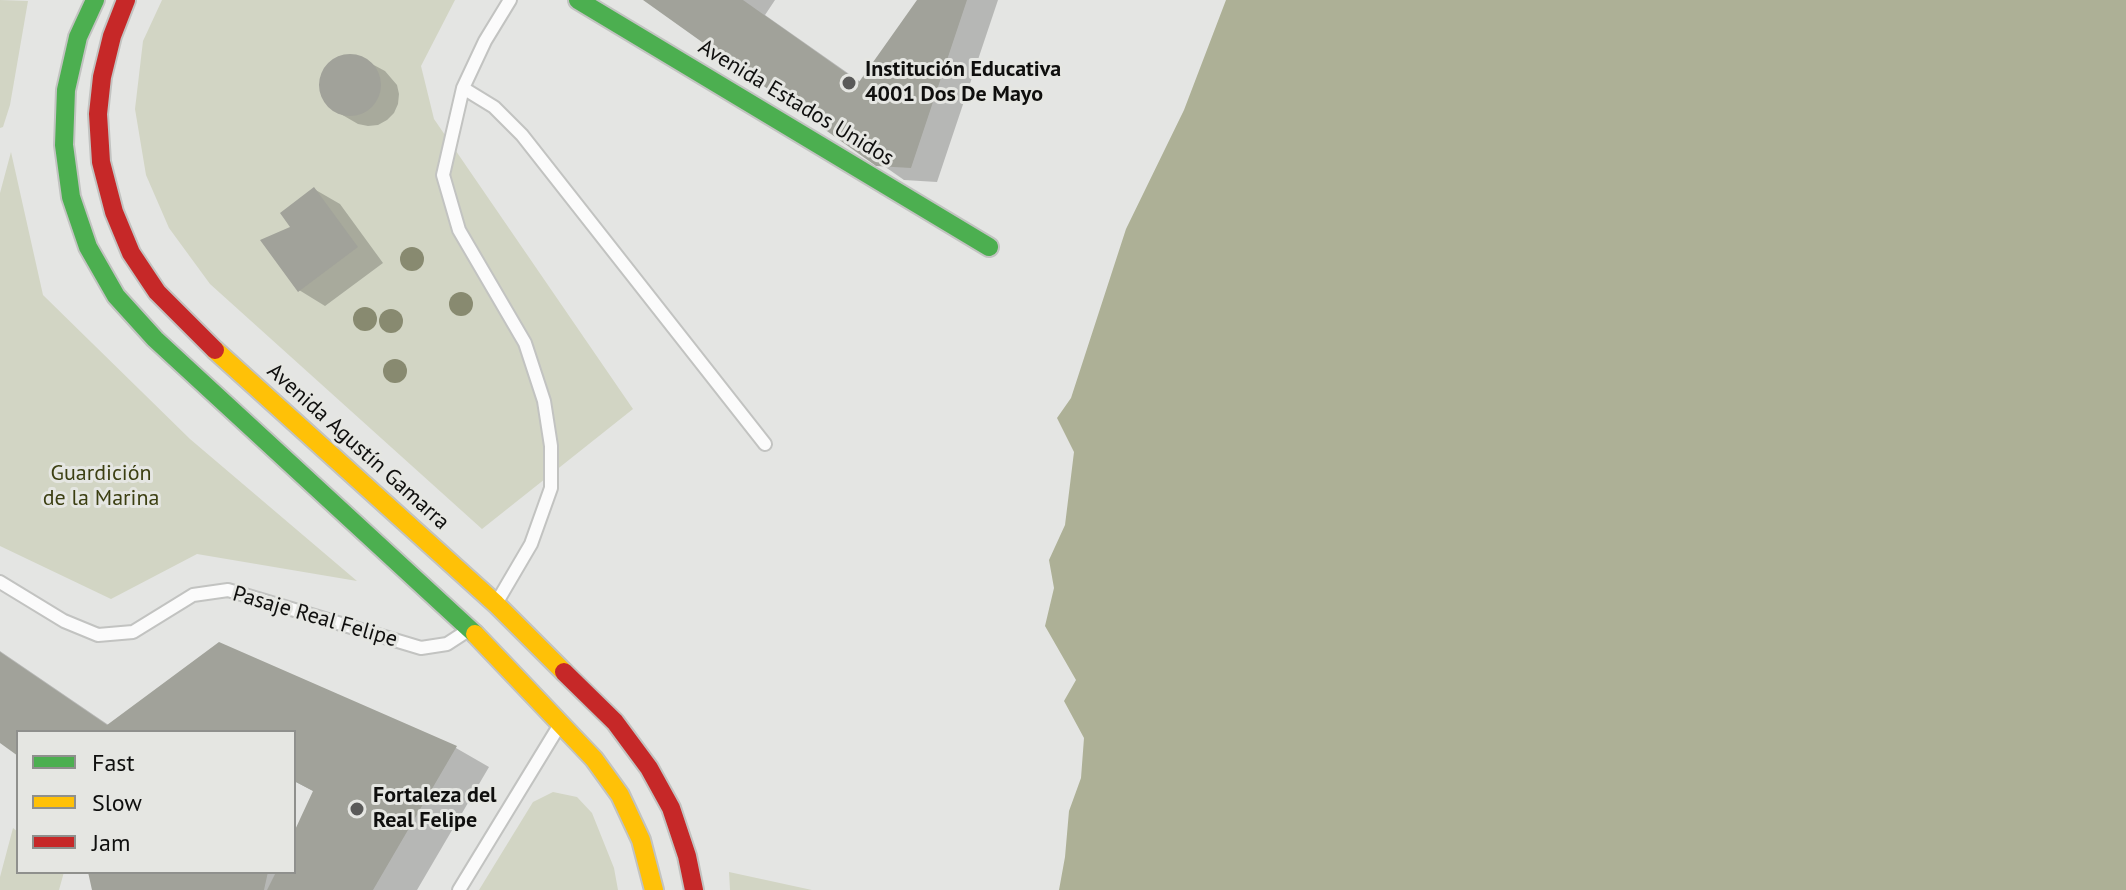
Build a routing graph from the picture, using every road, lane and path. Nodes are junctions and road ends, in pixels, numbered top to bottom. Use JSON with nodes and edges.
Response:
{"nodes":[{"id":1,"x":95,"y":0,"type":"edge"},
{"id":2,"x":126,"y":0,"type":"edge"},
{"id":3,"x":510,"y":0,"type":"edge"},
{"id":4,"x":578,"y":0,"type":"edge"},
{"id":5,"x":463,"y":88,"type":"junction"},
{"id":6,"x":989,"y":247,"type":"dead end"},
{"id":7,"x":765,"y":444,"type":"dead end"},
{"id":8,"x":0,"y":582,"type":"edge"},
{"id":9,"x":483,"y":617,"type":"junction"},
{"id":10,"x":561,"y":724,"type":"junction"},
{"id":11,"x":459,"y":890,"type":"edge"},
{"id":12,"x":654,"y":890,"type":"edge"},
{"id":13,"x":694,"y":890,"type":"edge"}],
"edges":[{"from":1,"to":9,"type":"main road","name":"Avenida Agustín Gamarra"},
{"from":2,"to":9,"type":"main road","name":"Avenida Agustín Gamarra"},
{"from":3,"to":5,"type":"lane"},
{"from":4,"to":6,"type":"main road","name":"Avenida Estados Unidos"},
{"from":5,"to":7,"type":"lane"},
{"from":5,"to":9,"type":"lane"},
{"from":8,"to":9,"type":"lane","name":"Pasaje Real Felipe"},
{"from":9,"to":10,"type":"main road","name":"Avenida Agustín Gamarra"},
{"from":9,"to":13,"type":"main road","name":"Avenida Agustín Gamarra"},
{"from":10,"to":11,"type":"lane"},
{"from":10,"to":12,"type":"main road","name":"Avenida Agustín Gamarra"}]}
